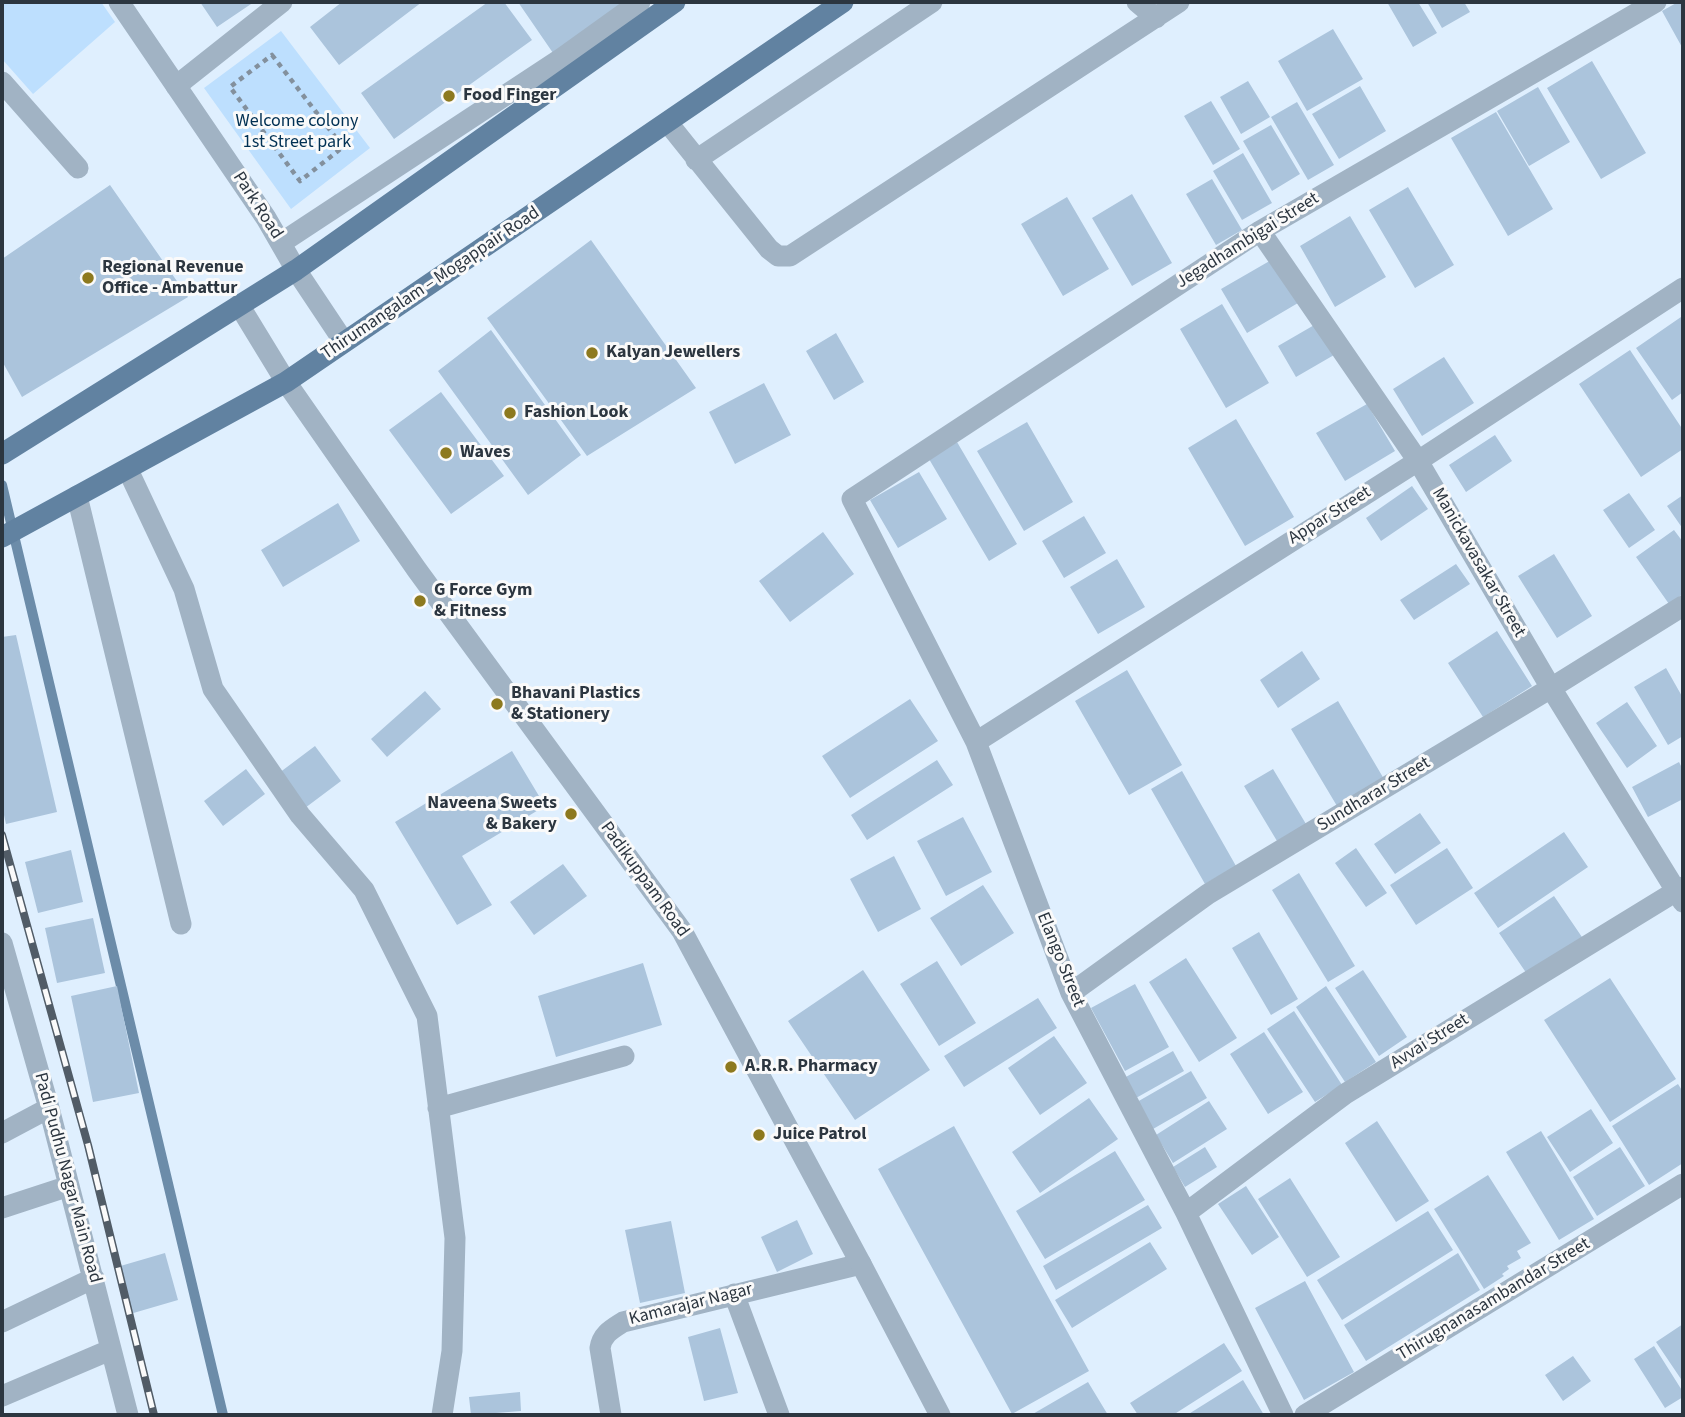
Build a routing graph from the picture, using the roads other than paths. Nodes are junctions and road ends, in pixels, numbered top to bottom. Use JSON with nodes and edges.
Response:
{"nodes":[{"id":1,"x":119,"y":2,"type":"edge"},
{"id":2,"x":282,"y":2,"type":"edge"},
{"id":3,"x":640,"y":2,"type":"edge"},
{"id":4,"x":675,"y":2,"type":"edge"},
{"id":5,"x":843,"y":2,"type":"edge"},
{"id":6,"x":932,"y":2,"type":"edge"},
{"id":7,"x":1137,"y":2,"type":"edge"},
{"id":8,"x":1179,"y":2,"type":"edge"},
{"id":9,"x":1656,"y":2,"type":"edge"},
{"id":10,"x":1156,"y":18,"type":"junction"},
{"id":11,"x":2,"y":82,"type":"edge"},
{"id":12,"x":176,"y":86,"type":"junction"},
{"id":13,"x":668,"y":123,"type":"junction"},
{"id":14,"x":696,"y":160,"type":"junction"},
{"id":15,"x":78,"y":168,"type":"dead end"},
{"id":16,"x":1260,"y":231,"type":"junction"},
{"id":17,"x":281,"y":243,"type":"junction"},
{"id":18,"x":296,"y":270,"type":"junction"},
{"id":19,"x":1683,"y":288,"type":"edge"},
{"id":20,"x":239,"y":305,"type":"junction"},
{"id":21,"x":344,"y":342,"type":"junction"},
{"id":22,"x":286,"y":382,"type":"junction"},
{"id":23,"x":2,"y":454,"type":"edge"},
{"id":24,"x":1418,"y":461,"type":"junction"},
{"id":25,"x":128,"y":470,"type":"junction"},
{"id":26,"x":77,"y":496,"type":"junction"},
{"id":27,"x":852,"y":499,"type":"joint"},
{"id":28,"x":2,"y":537,"type":"edge"},
{"id":29,"x":1683,"y":606,"type":"edge"},
{"id":30,"x":1551,"y":688,"type":"junction"},
{"id":31,"x":975,"y":742,"type":"junction"},
{"id":32,"x":1681,"y":893,"type":"edge"},
{"id":33,"x":181,"y":925,"type":"dead end"},
{"id":34,"x":2,"y":943,"type":"edge"},
{"id":35,"x":1071,"y":993,"type":"junction"},
{"id":36,"x":624,"y":1056,"type":"dead end"},
{"id":37,"x":49,"y":1108,"type":"junction"},
{"id":38,"x":438,"y":1108,"type":"junction"},
{"id":39,"x":2,"y":1133,"type":"edge"},
{"id":40,"x":1683,"y":1184,"type":"edge"},
{"id":41,"x":69,"y":1186,"type":"junction"},
{"id":42,"x":2,"y":1208,"type":"edge"},
{"id":43,"x":1186,"y":1213,"type":"junction"},
{"id":44,"x":862,"y":1264,"type":"junction"},
{"id":45,"x":93,"y":1278,"type":"junction"},
{"id":46,"x":734,"y":1294,"type":"junction"},
{"id":47,"x":2,"y":1322,"type":"edge"},
{"id":48,"x":110,"y":1350,"type":"junction"},
{"id":49,"x":2,"y":1396,"type":"edge"},
{"id":50,"x":128,"y":1415,"type":"edge"},
{"id":51,"x":442,"y":1415,"type":"edge"},
{"id":52,"x":611,"y":1415,"type":"edge"},
{"id":53,"x":779,"y":1415,"type":"edge"},
{"id":54,"x":940,"y":1415,"type":"edge"},
{"id":55,"x":1283,"y":1415,"type":"edge"},
{"id":56,"x":1305,"y":1415,"type":"edge"}],
"edges":[{"from":1,"to":12,"type":"street","name":"Park Road"},
{"from":2,"to":12,"type":"street"},
{"from":3,"to":17,"type":"street"},
{"from":4,"to":18,"type":"main road"},
{"from":5,"to":13,"type":"main road","name":"Thirumangalam – Mogappair Road"},
{"from":6,"to":14,"type":"street"},
{"from":7,"to":10,"type":"street"},
{"from":8,"to":10,"type":"street"},
{"from":9,"to":16,"type":"street","name":"Jegadhambigai Street"},
{"from":10,"to":14,"type":"street"},
{"from":11,"to":15,"type":"street"},
{"from":12,"to":17,"type":"street","name":"Park Road"},
{"from":13,"to":14,"type":"street"},
{"from":13,"to":21,"type":"main road","name":"Thirumangalam – Mogappair Road"},
{"from":16,"to":24,"type":"street","name":"Manickavasakar Street"},
{"from":16,"to":27,"type":"street","name":"Jegadhambigai Street"},
{"from":17,"to":18,"type":"street","name":"Park Road"},
{"from":18,"to":20,"type":"main road"},
{"from":18,"to":21,"type":"street","name":"Park Road"},
{"from":19,"to":24,"type":"street","name":"Appar Street"},
{"from":20,"to":22,"type":"street"},
{"from":20,"to":23,"type":"main road"},
{"from":21,"to":22,"type":"main road","name":"Thirumangalam – Mogappair Road"},
{"from":22,"to":25,"type":"main road","name":"Thirumangalam – Mogappair Road"},
{"from":22,"to":44,"type":"street","name":"Padikuppam Road"},
{"from":24,"to":30,"type":"street","name":"Manickavasakar Street"},
{"from":24,"to":31,"type":"street","name":"Appar Street"},
{"from":25,"to":26,"type":"main road","name":"Thirumangalam – Mogappair Road"},
{"from":25,"to":38,"type":"street"},
{"from":26,"to":28,"type":"main road","name":"Thirumangalam – Mogappair Road"},
{"from":26,"to":33,"type":"street"},
{"from":27,"to":31,"type":"street","name":"Elango Street"},
{"from":29,"to":30,"type":"street","name":"Sundharar Street"},
{"from":30,"to":32,"type":"street","name":"Manickavasakar Street"},
{"from":30,"to":35,"type":"street","name":"Sundharar Street"},
{"from":31,"to":35,"type":"street","name":"Elango Street"},
{"from":32,"to":43,"type":"street","name":"Avvai Street"},
{"from":34,"to":37,"type":"street","name":"Padi Pudhu Nagar Main Road"},
{"from":35,"to":43,"type":"street","name":"Elango Street"},
{"from":36,"to":38,"type":"street"},
{"from":37,"to":39,"type":"street"},
{"from":37,"to":41,"type":"street","name":"Padi Pudhu Nagar Main Road"},
{"from":38,"to":51,"type":"street"},
{"from":40,"to":56,"type":"street","name":"Thirugnanasambandar Street"},
{"from":41,"to":42,"type":"street"},
{"from":41,"to":45,"type":"street","name":"Padi Pudhu Nagar Main Road"},
{"from":43,"to":55,"type":"street","name":"Elango Street"},
{"from":44,"to":46,"type":"street","name":"Kamarajar Nagar"},
{"from":44,"to":54,"type":"street","name":"Padikuppam Road"},
{"from":45,"to":47,"type":"street"},
{"from":45,"to":48,"type":"street","name":"Padi Pudhu Nagar Main Road"},
{"from":46,"to":52,"type":"street","name":"Kamarajar Nagar"},
{"from":46,"to":53,"type":"street"},
{"from":48,"to":49,"type":"street"},
{"from":48,"to":50,"type":"street","name":"Padi Pudhu Nagar Main Road"}]}
